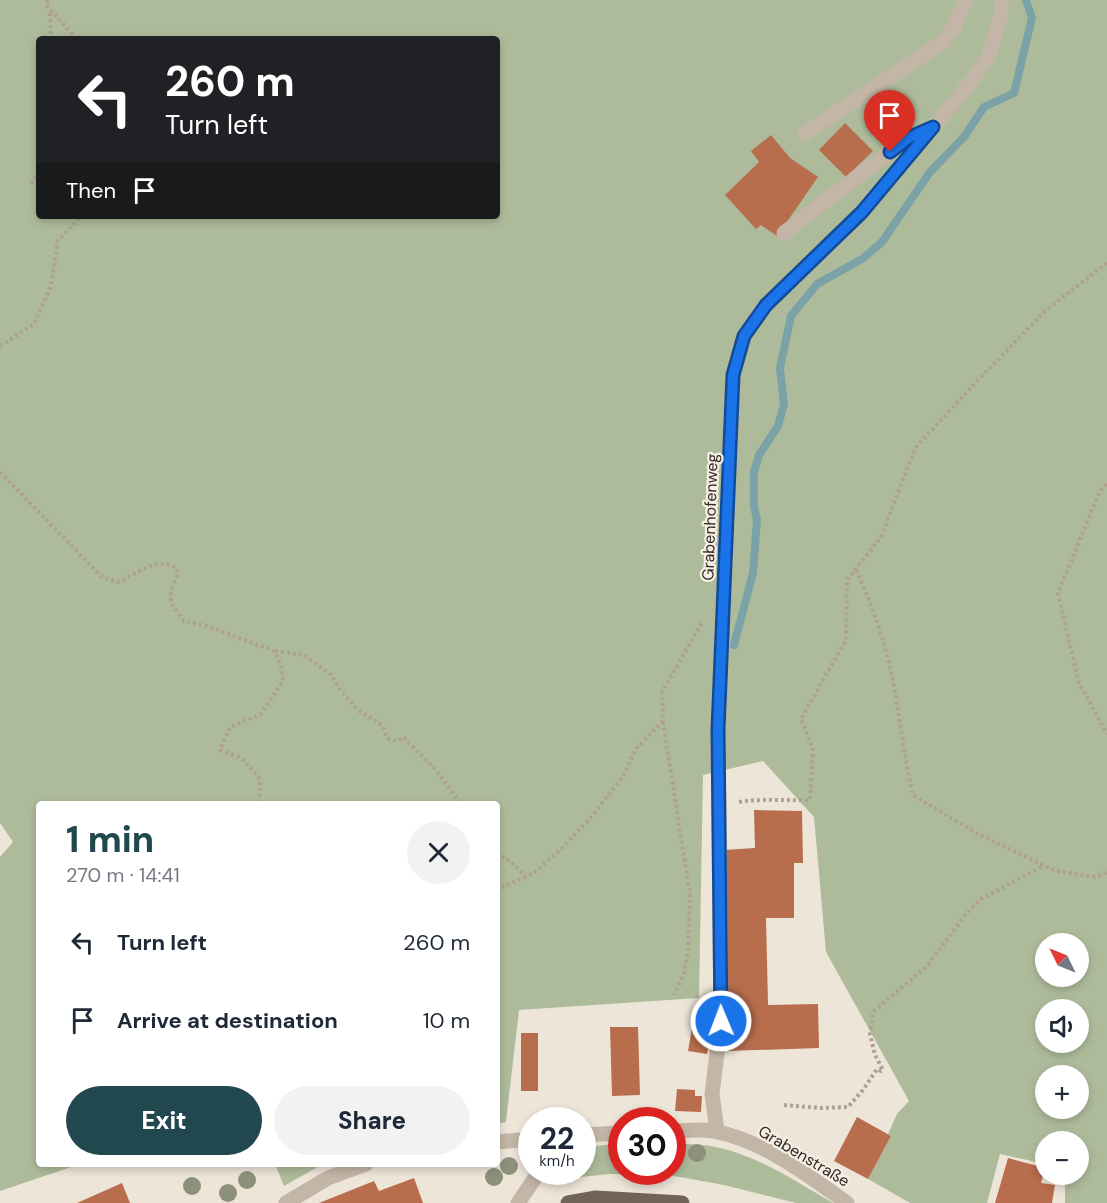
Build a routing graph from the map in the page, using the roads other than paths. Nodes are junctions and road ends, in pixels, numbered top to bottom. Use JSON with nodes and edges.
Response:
{"nodes":[{"id":1,"x":966,"y":0,"type":"edge"},
{"id":2,"x":1001,"y":0,"type":"edge"},
{"id":3,"x":933,"y":127,"type":"junction"},
{"id":4,"x":805,"y":133,"type":"dead end"},
{"id":5,"x":784,"y":233,"type":"dead end"},
{"id":6,"x":686,"y":1131,"type":"edge"},
{"id":7,"x":717,"y":1131,"type":"junction"},
{"id":8,"x":518,"y":1140,"type":"edge"},
{"id":9,"x":500,"y":1142,"type":"edge"},
{"id":10,"x":358,"y":1167,"type":"edge"},
{"id":11,"x":530,"y":1185,"type":"edge"},
{"id":12,"x":294,"y":1201,"type":"edge"},
{"id":13,"x":518,"y":1203,"type":"edge"},
{"id":14,"x":568,"y":1203,"type":"edge"},
{"id":15,"x":682,"y":1203,"type":"edge"},
{"id":16,"x":847,"y":1203,"type":"edge"}],
"edges":[{"from":1,"to":4,"type":"street"},
{"from":2,"to":3,"type":"street","name":"Grabenhofenweg"},
{"from":3,"to":5,"type":"street"},
{"from":3,"to":7,"type":"street","name":"Grabenhofenweg"},
{"from":6,"to":7,"type":"street","name":"Grabenstraße"},
{"from":7,"to":16,"type":"street","name":"Grabenstraße"},
{"from":8,"to":9,"type":"street"},
{"from":10,"to":12,"type":"street"},
{"from":11,"to":13,"type":"street"},
{"from":14,"to":15,"type":"main road"}]}
